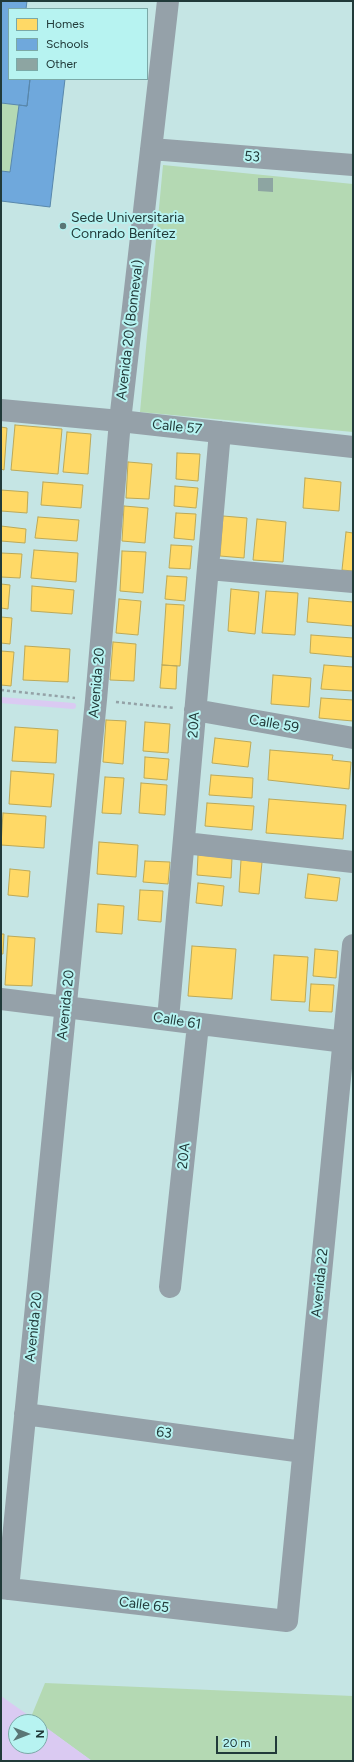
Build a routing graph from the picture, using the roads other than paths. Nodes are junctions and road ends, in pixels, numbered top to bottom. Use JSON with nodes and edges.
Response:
{"nodes":[{"id":1,"x":168,"y":1,"type":"edge"},
{"id":2,"x":151,"y":149,"type":"junction"},
{"id":3,"x":353,"y":165,"type":"edge"},
{"id":4,"x":1,"y":410,"type":"edge"},
{"id":5,"x":120,"y":421,"type":"junction"},
{"id":6,"x":220,"y":432,"type":"junction"},
{"id":7,"x":353,"y":446,"type":"edge"},
{"id":8,"x":209,"y":569,"type":"junction"},
{"id":9,"x":353,"y":582,"type":"edge"},
{"id":10,"x":195,"y":710,"type":"junction"},
{"id":11,"x":353,"y":738,"type":"edge"},
{"id":12,"x":185,"y":843,"type":"junction"},
{"id":13,"x":353,"y":862,"type":"edge"},
{"id":14,"x":353,"y":945,"type":"edge"},
{"id":15,"x":1,"y":999,"type":"edge"},
{"id":16,"x":66,"y":1007,"type":"junction"},
{"id":17,"x":168,"y":1019,"type":"junction"},
{"id":18,"x":198,"y":1025,"type":"junction"},
{"id":19,"x":348,"y":1042,"type":"edge"},
{"id":20,"x":170,"y":1287,"type":"dead end"},
{"id":21,"x":25,"y":1414,"type":"junction"},
{"id":22,"x":303,"y":1452,"type":"junction"},
{"id":23,"x":5,"y":1589,"type":"edge"},
{"id":24,"x":287,"y":1621,"type":"joint"}],
"edges":[{"from":1,"to":2,"type":"street","name":"Avenida 20 (Bonneval)"},
{"from":2,"to":3,"type":"street","name":"53"},
{"from":2,"to":5,"type":"street","name":"Avenida 20 (Bonneval)"},
{"from":4,"to":5,"type":"street","name":"Calle 57"},
{"from":5,"to":6,"type":"street","name":"Calle 57"},
{"from":5,"to":16,"type":"street","name":"Avenida 20"},
{"from":6,"to":7,"type":"street","name":"Calle 57"},
{"from":6,"to":8,"type":"street","name":"20A"},
{"from":8,"to":9,"type":"street"},
{"from":8,"to":10,"type":"street","name":"20A"},
{"from":10,"to":11,"type":"street","name":"Calle 59"},
{"from":10,"to":12,"type":"street","name":"20A"},
{"from":12,"to":13,"type":"street"},
{"from":12,"to":17,"type":"street","name":"20A"},
{"from":14,"to":19,"type":"street","name":"Avenida 22"},
{"from":15,"to":16,"type":"street","name":"Calle 61"},
{"from":16,"to":17,"type":"street","name":"Calle 61"},
{"from":16,"to":21,"type":"street","name":"Avenida 20"},
{"from":17,"to":18,"type":"street","name":"Calle 61"},
{"from":18,"to":19,"type":"street","name":"Calle 61"},
{"from":18,"to":20,"type":"street","name":"20A"},
{"from":19,"to":22,"type":"street","name":"Avenida 22"},
{"from":21,"to":22,"type":"street","name":"63"},
{"from":21,"to":23,"type":"street","name":"Avenida 20"},
{"from":22,"to":24,"type":"street","name":"Avenida 22"},
{"from":23,"to":24,"type":"street","name":"Calle 65"}]}
